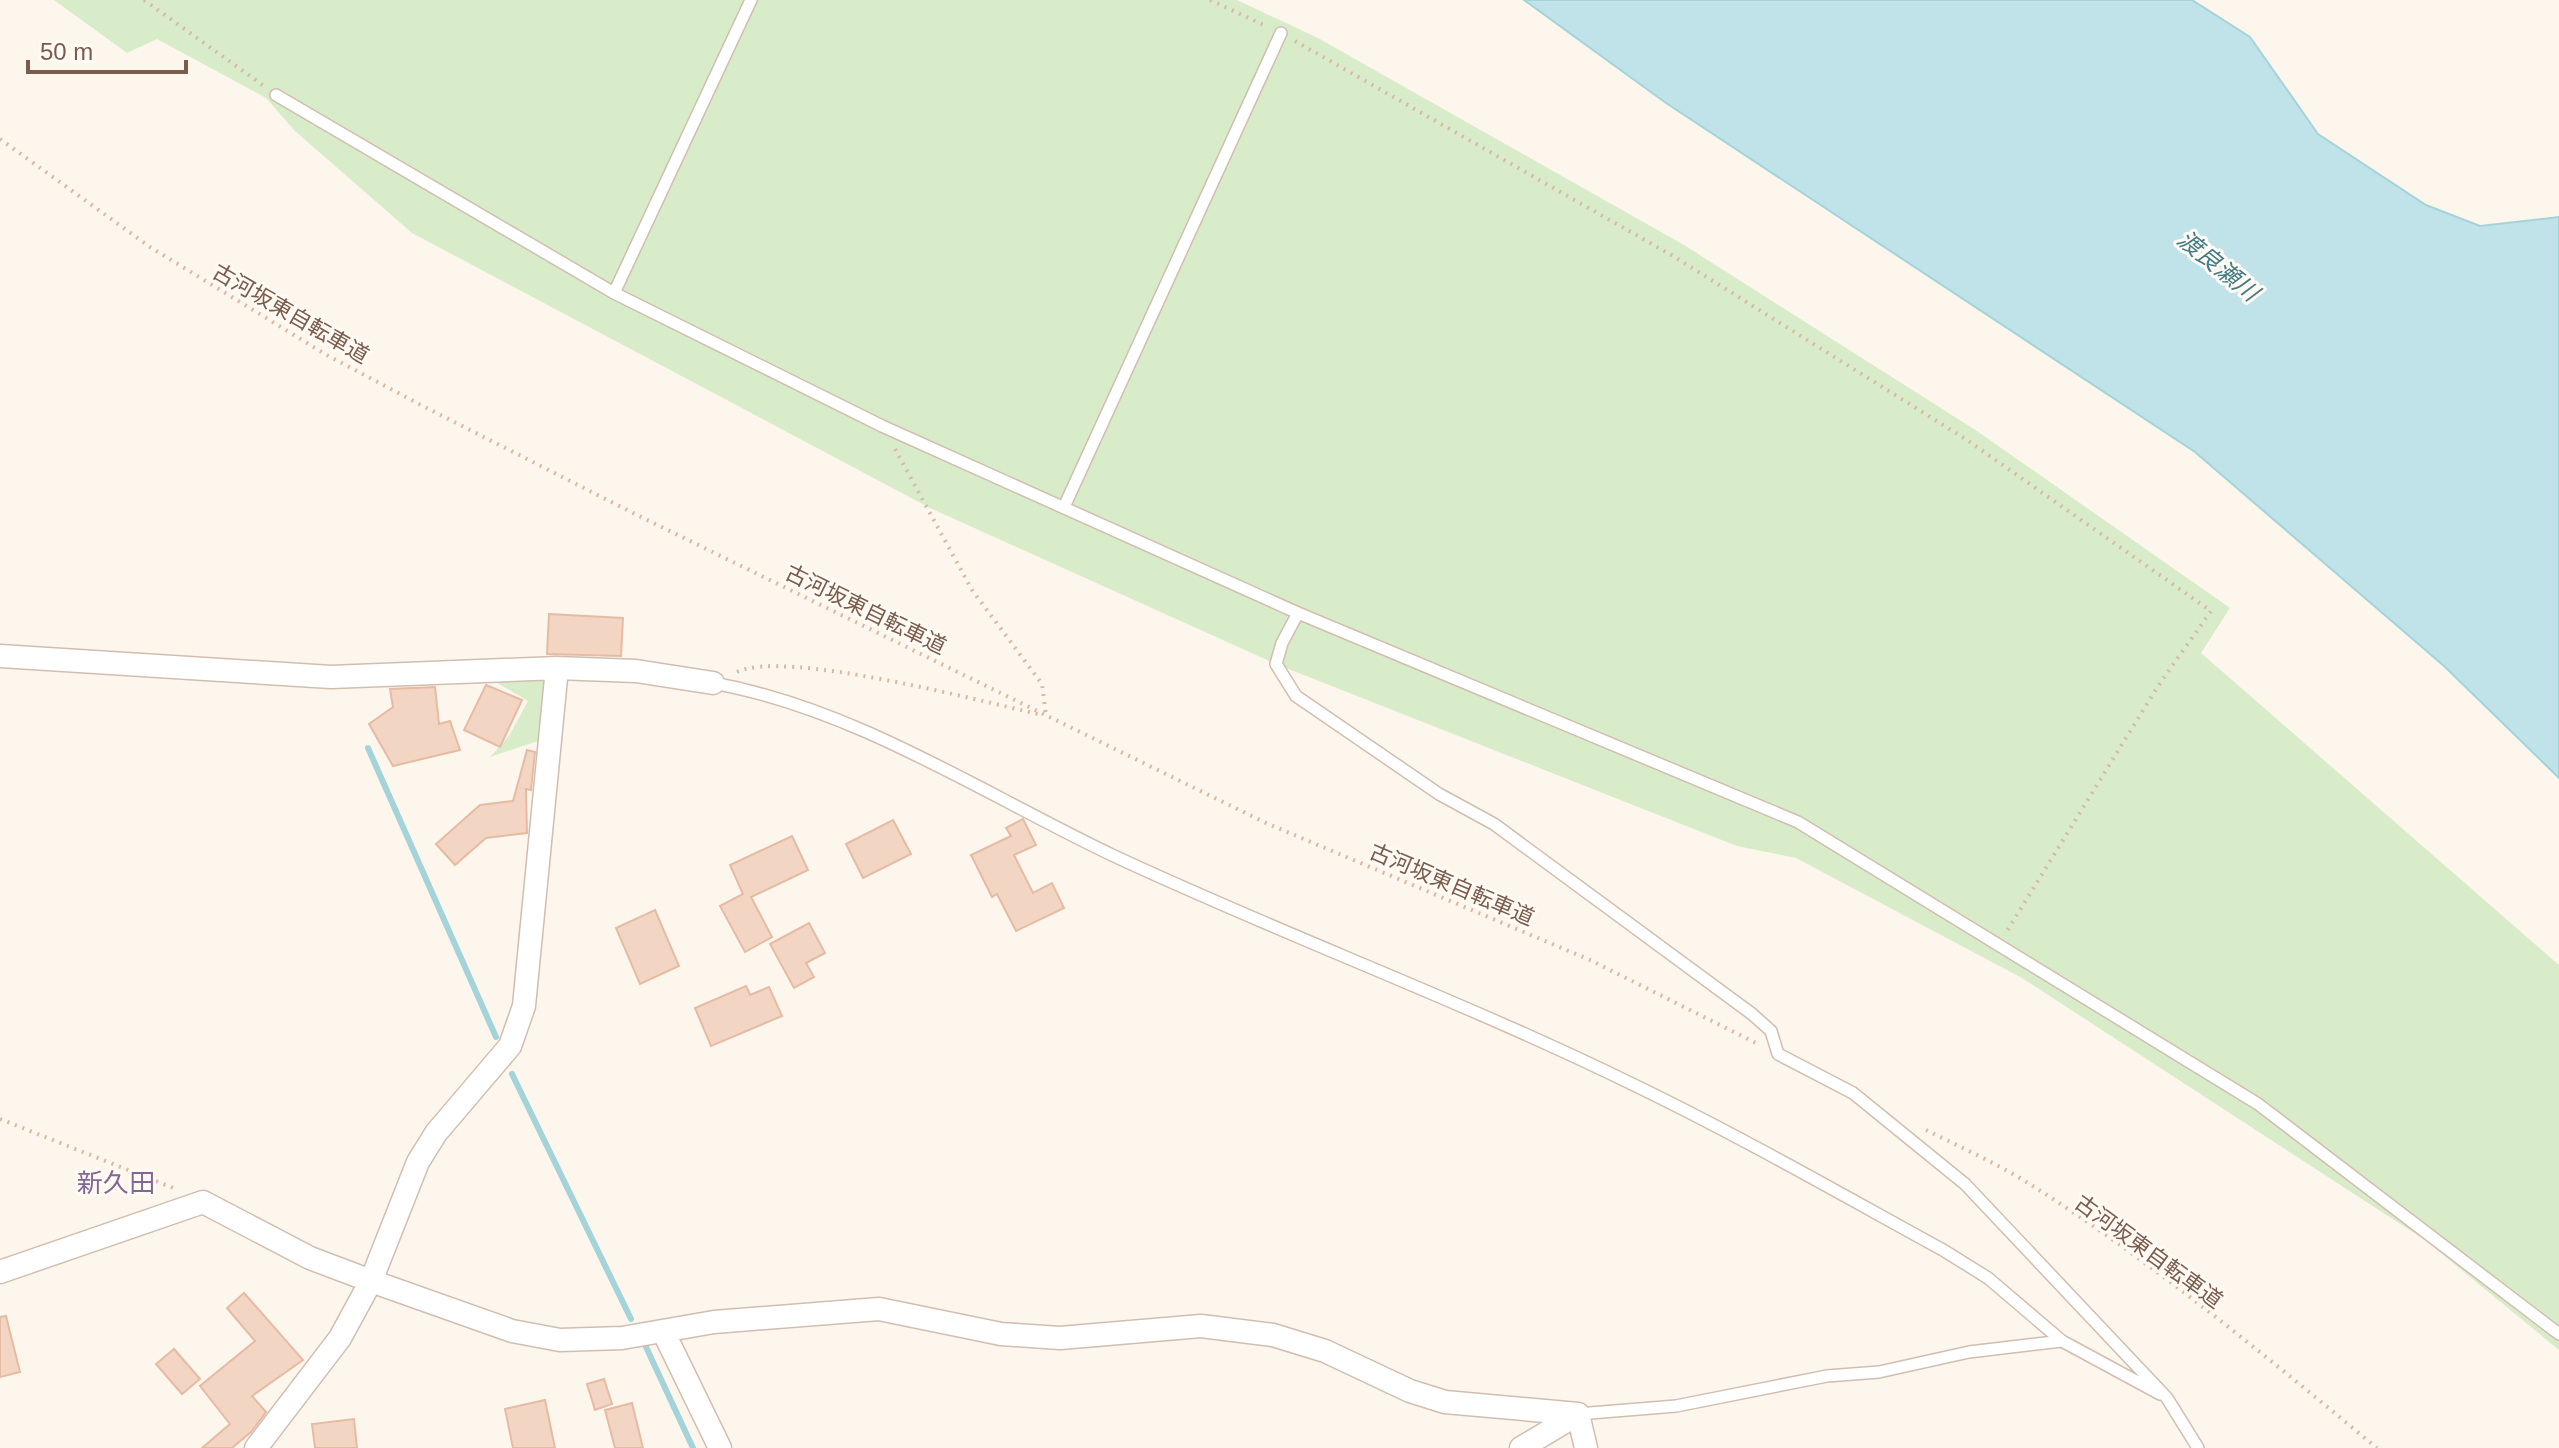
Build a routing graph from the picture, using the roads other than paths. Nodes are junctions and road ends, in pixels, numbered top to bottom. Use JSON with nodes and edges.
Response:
{"nodes":[{"id":1,"x":751,"y":0,"type":"edge"},
{"id":2,"x":1281,"y":33,"type":"road end"},
{"id":3,"x":276,"y":95,"type":"road end"},
{"id":4,"x":614,"y":293,"type":"junction"},
{"id":5,"x":1064,"y":507,"type":"junction"},
{"id":6,"x":1298,"y":613,"type":"junction"},
{"id":7,"x":0,"y":656,"type":"edge"},
{"id":8,"x":557,"y":668,"type":"junction"},
{"id":9,"x":713,"y":683,"type":"joint"},
{"id":10,"x":0,"y":1272,"type":"edge"},
{"id":11,"x":371,"y":1281,"type":"junction"},
{"id":12,"x":664,"y":1333,"type":"junction"},
{"id":13,"x":2559,"y":1334,"type":"edge"},
{"id":14,"x":2062,"y":1341,"type":"junction"},
{"id":15,"x":2167,"y":1398,"type":"junction"},
{"id":16,"x":1578,"y":1414,"type":"junction"},
{"id":17,"x":256,"y":1448,"type":"edge"},
{"id":18,"x":720,"y":1448,"type":"edge"},
{"id":19,"x":1521,"y":1448,"type":"edge"},
{"id":20,"x":1586,"y":1448,"type":"edge"},
{"id":21,"x":2198,"y":1448,"type":"edge"}],
"edges":[{"from":1,"to":4,"type":"lane"},
{"from":2,"to":5,"type":"lane"},
{"from":3,"to":4,"type":"lane"},
{"from":4,"to":5,"type":"lane"},
{"from":5,"to":6,"type":"lane"},
{"from":6,"to":13,"type":"lane"},
{"from":6,"to":15,"type":"lane"},
{"from":7,"to":8,"type":"street"},
{"from":8,"to":9,"type":"street"},
{"from":8,"to":11,"type":"street"},
{"from":9,"to":14,"type":"lane"},
{"from":10,"to":11,"type":"street"},
{"from":11,"to":12,"type":"street"},
{"from":11,"to":17,"type":"street"},
{"from":12,"to":16,"type":"street"},
{"from":12,"to":18,"type":"street"},
{"from":14,"to":15,"type":"lane"},
{"from":14,"to":16,"type":"lane"},
{"from":15,"to":21,"type":"lane"},
{"from":16,"to":19,"type":"street"},
{"from":16,"to":20,"type":"street"}]}
